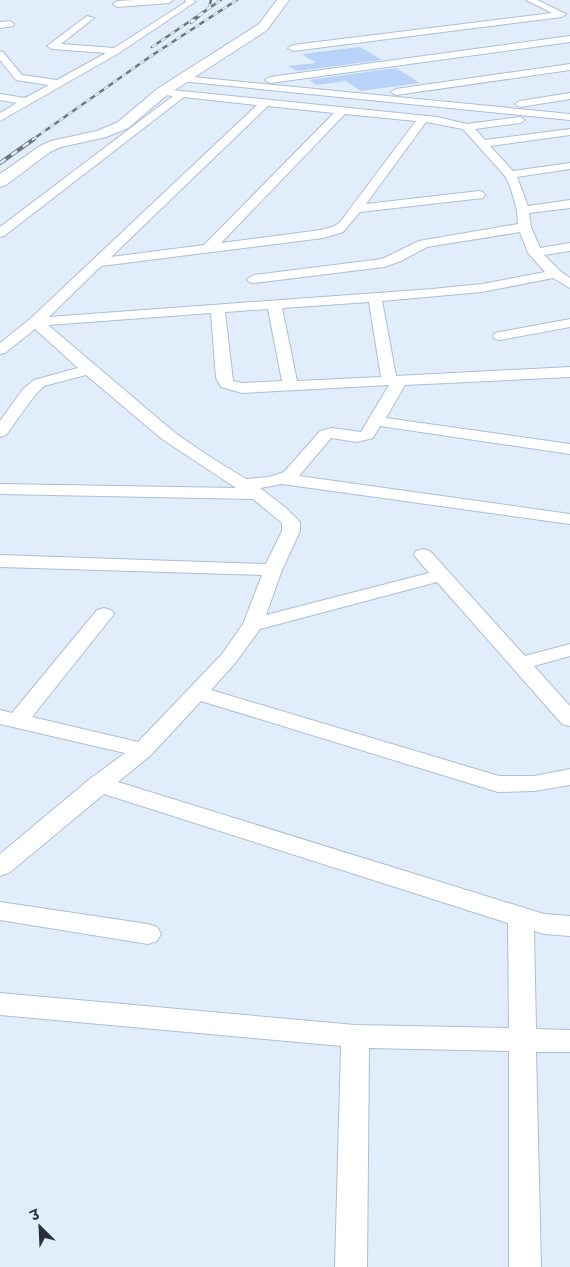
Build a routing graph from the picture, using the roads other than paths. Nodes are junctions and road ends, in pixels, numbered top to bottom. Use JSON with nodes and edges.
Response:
{"nodes":[{"id":1,"x":169,"y":0,"type":"edge"},
{"id":2,"x":189,"y":0,"type":"edge"},
{"id":3,"x":283,"y":0,"type":"edge"},
{"id":4,"x":530,"y":0,"type":"edge"},
{"id":5,"x":117,"y":4,"type":"dead end"},
{"id":6,"x":566,"y":15,"type":"edge"},
{"id":7,"x":90,"y":18,"type":"dead end"},
{"id":8,"x":10,"y":24,"type":"dead end"},
{"id":9,"x":0,"y":25,"type":"edge"},
{"id":10,"x":570,"y":39,"type":"edge"},
{"id":11,"x":294,"y":48,"type":"dead end"},
{"id":12,"x":116,"y":52,"type":"junction"},
{"id":13,"x":0,"y":54,"type":"edge"},
{"id":14,"x":570,"y":66,"type":"edge"},
{"id":15,"x":182,"y":79,"type":"junction"},
{"id":16,"x":59,"y":83,"type":"junction"},
{"id":17,"x":237,"y":84,"type":"junction"},
{"id":18,"x":162,"y":92,"type":"junction"},
{"id":19,"x":182,"y":94,"type":"junction"},
{"id":20,"x":570,"y":96,"type":"edge"},
{"id":21,"x":0,"y":97,"type":"edge"},
{"id":22,"x":367,"y":97,"type":"junction"},
{"id":23,"x":27,"y":100,"type":"junction"},
{"id":24,"x":265,"y":103,"type":"junction"},
{"id":25,"x":489,"y":109,"type":"junction"},
{"id":26,"x":342,"y":111,"type":"junction"},
{"id":27,"x":558,"y":115,"type":"junction"},
{"id":28,"x":570,"y":117,"type":"edge"},
{"id":29,"x":0,"y":118,"type":"edge"},
{"id":30,"x":423,"y":119,"type":"junction"},
{"id":31,"x":467,"y":127,"type":"junction"},
{"id":32,"x":570,"y":132,"type":"edge"},
{"id":33,"x":483,"y":144,"type":"junction"},
{"id":34,"x":570,"y":166,"type":"edge"},
{"id":35,"x":510,"y":175,"type":"junction"},
{"id":36,"x":0,"y":182,"type":"edge"},
{"id":37,"x":479,"y":195,"type":"dead end"},
{"id":38,"x":570,"y":204,"type":"edge"},
{"id":39,"x":357,"y":209,"type":"junction"},
{"id":40,"x":523,"y":210,"type":"junction"},
{"id":41,"x":525,"y":227,"type":"junction"},
{"id":42,"x":0,"y":233,"type":"edge"},
{"id":43,"x":570,"y":247,"type":"edge"},
{"id":44,"x":210,"y":248,"type":"junction"},
{"id":45,"x":535,"y":253,"type":"junction"},
{"id":46,"x":95,"y":263,"type":"junction"},
{"id":47,"x":555,"y":274,"type":"junction"},
{"id":48,"x":254,"y":279,"type":"dead end"},
{"id":49,"x":570,"y":284,"type":"edge"},
{"id":50,"x":375,"y":298,"type":"junction"},
{"id":51,"x":274,"y":304,"type":"junction"},
{"id":52,"x":218,"y":308,"type":"junction"},
{"id":53,"x":35,"y":322,"type":"junction"},
{"id":54,"x":570,"y":323,"type":"edge"},
{"id":55,"x":500,"y":336,"type":"dead end"},
{"id":56,"x":0,"y":350,"type":"edge"},
{"id":57,"x":90,"y":369,"type":"junction"},
{"id":58,"x":570,"y":372,"type":"edge"},
{"id":59,"x":395,"y":380,"type":"junction"},
{"id":60,"x":290,"y":385,"type":"junction"},
{"id":61,"x":376,"y":421,"type":"junction"},
{"id":62,"x":0,"y":432,"type":"edge"},
{"id":63,"x":570,"y":449,"type":"edge"},
{"id":64,"x":283,"y":479,"type":"junction"},
{"id":65,"x":0,"y":489,"type":"edge"},
{"id":66,"x":249,"y":490,"type":"junction"},
{"id":67,"x":570,"y":519,"type":"edge"},
{"id":68,"x":423,"y":555,"type":"dead end"},
{"id":69,"x":0,"y":561,"type":"edge"},
{"id":70,"x":273,"y":570,"type":"junction"},
{"id":71,"x":442,"y":575,"type":"junction"},
{"id":72,"x":104,"y":614,"type":"dead end"},
{"id":73,"x":253,"y":625,"type":"junction"},
{"id":74,"x":570,"y":650,"type":"edge"},
{"id":75,"x":522,"y":663,"type":"junction"},
{"id":76,"x":197,"y":693,"type":"junction"},
{"id":77,"x":8,"y":719,"type":"edge"},
{"id":78,"x":570,"y":719,"type":"edge"},
{"id":79,"x":143,"y":750,"type":"junction"},
{"id":80,"x":570,"y":777,"type":"edge"},
{"id":81,"x":99,"y":784,"type":"junction"},
{"id":82,"x":1,"y":864,"type":"edge"},
{"id":83,"x":0,"y":911,"type":"edge"},
{"id":84,"x":521,"y":917,"type":"junction"},
{"id":85,"x":570,"y":926,"type":"edge"},
{"id":86,"x":148,"y":934,"type":"dead end"},
{"id":87,"x":0,"y":1004,"type":"edge"},
{"id":88,"x":354,"y":1036,"type":"junction"},
{"id":89,"x":521,"y":1040,"type":"junction"},
{"id":90,"x":570,"y":1041,"type":"edge"},
{"id":91,"x":351,"y":1267,"type":"edge"},
{"id":92,"x":525,"y":1267,"type":"edge"}],
"edges":[{"from":1,"to":5,"type":"street"},
{"from":2,"to":12,"type":"street"},
{"from":3,"to":15,"type":"street"},
{"from":4,"to":6,"type":"street"},
{"from":6,"to":11,"type":"street"},
{"from":7,"to":12,"type":"street"},
{"from":8,"to":9,"type":"street"},
{"from":10,"to":17,"type":"street"},
{"from":12,"to":16,"type":"street"},
{"from":13,"to":16,"type":"street"},
{"from":14,"to":22,"type":"street"},
{"from":15,"to":17,"type":"street"},
{"from":15,"to":18,"type":"street"},
{"from":16,"to":23,"type":"street"},
{"from":17,"to":22,"type":"street"},
{"from":18,"to":19,"type":"street"},
{"from":18,"to":36,"type":"street"},
{"from":19,"to":24,"type":"street"},
{"from":19,"to":42,"type":"street"},
{"from":20,"to":25,"type":"street"},
{"from":21,"to":23,"type":"street"},
{"from":22,"to":25,"type":"street"},
{"from":23,"to":29,"type":"street"},
{"from":24,"to":26,"type":"street"},
{"from":24,"to":46,"type":"street"},
{"from":25,"to":27,"type":"street"},
{"from":26,"to":30,"type":"street"},
{"from":26,"to":44,"type":"street"},
{"from":27,"to":28,"type":"street"},
{"from":27,"to":31,"type":"street"},
{"from":30,"to":31,"type":"street"},
{"from":30,"to":39,"type":"street"},
{"from":31,"to":33,"type":"street"},
{"from":32,"to":33,"type":"street"},
{"from":33,"to":35,"type":"street"},
{"from":34,"to":35,"type":"street"},
{"from":35,"to":40,"type":"street"},
{"from":37,"to":39,"type":"street"},
{"from":38,"to":40,"type":"street"},
{"from":39,"to":44,"type":"street"},
{"from":40,"to":41,"type":"street"},
{"from":41,"to":45,"type":"street"},
{"from":41,"to":48,"type":"street"},
{"from":43,"to":45,"type":"street"},
{"from":44,"to":46,"type":"street"},
{"from":45,"to":47,"type":"street"},
{"from":46,"to":53,"type":"street"},
{"from":47,"to":49,"type":"street"},
{"from":47,"to":50,"type":"street"},
{"from":50,"to":51,"type":"street"},
{"from":50,"to":59,"type":"street"},
{"from":51,"to":52,"type":"street"},
{"from":51,"to":60,"type":"street"},
{"from":52,"to":53,"type":"street"},
{"from":52,"to":60,"type":"street"},
{"from":53,"to":56,"type":"street"},
{"from":53,"to":57,"type":"street"},
{"from":54,"to":55,"type":"street"},
{"from":57,"to":62,"type":"street"},
{"from":57,"to":66,"type":"street"},
{"from":58,"to":59,"type":"street"},
{"from":59,"to":60,"type":"street"},
{"from":59,"to":61,"type":"street"},
{"from":61,"to":63,"type":"street"},
{"from":61,"to":64,"type":"street"},
{"from":64,"to":66,"type":"street"},
{"from":64,"to":67,"type":"street"},
{"from":65,"to":66,"type":"street"},
{"from":66,"to":70,"type":"street"},
{"from":68,"to":71,"type":"street"},
{"from":69,"to":70,"type":"street"},
{"from":70,"to":73,"type":"street"},
{"from":71,"to":73,"type":"street"},
{"from":71,"to":75,"type":"street"},
{"from":72,"to":77,"type":"street"},
{"from":73,"to":76,"type":"street"},
{"from":74,"to":75,"type":"street"},
{"from":75,"to":78,"type":"street"},
{"from":76,"to":79,"type":"street"},
{"from":76,"to":80,"type":"street"},
{"from":77,"to":79,"type":"street"},
{"from":79,"to":81,"type":"street"},
{"from":81,"to":82,"type":"street"},
{"from":81,"to":84,"type":"street"},
{"from":83,"to":86,"type":"street"},
{"from":84,"to":85,"type":"street"},
{"from":84,"to":89,"type":"street"},
{"from":87,"to":88,"type":"street"},
{"from":88,"to":89,"type":"street"},
{"from":88,"to":91,"type":"street"},
{"from":89,"to":90,"type":"street"},
{"from":89,"to":92,"type":"street"}]}
